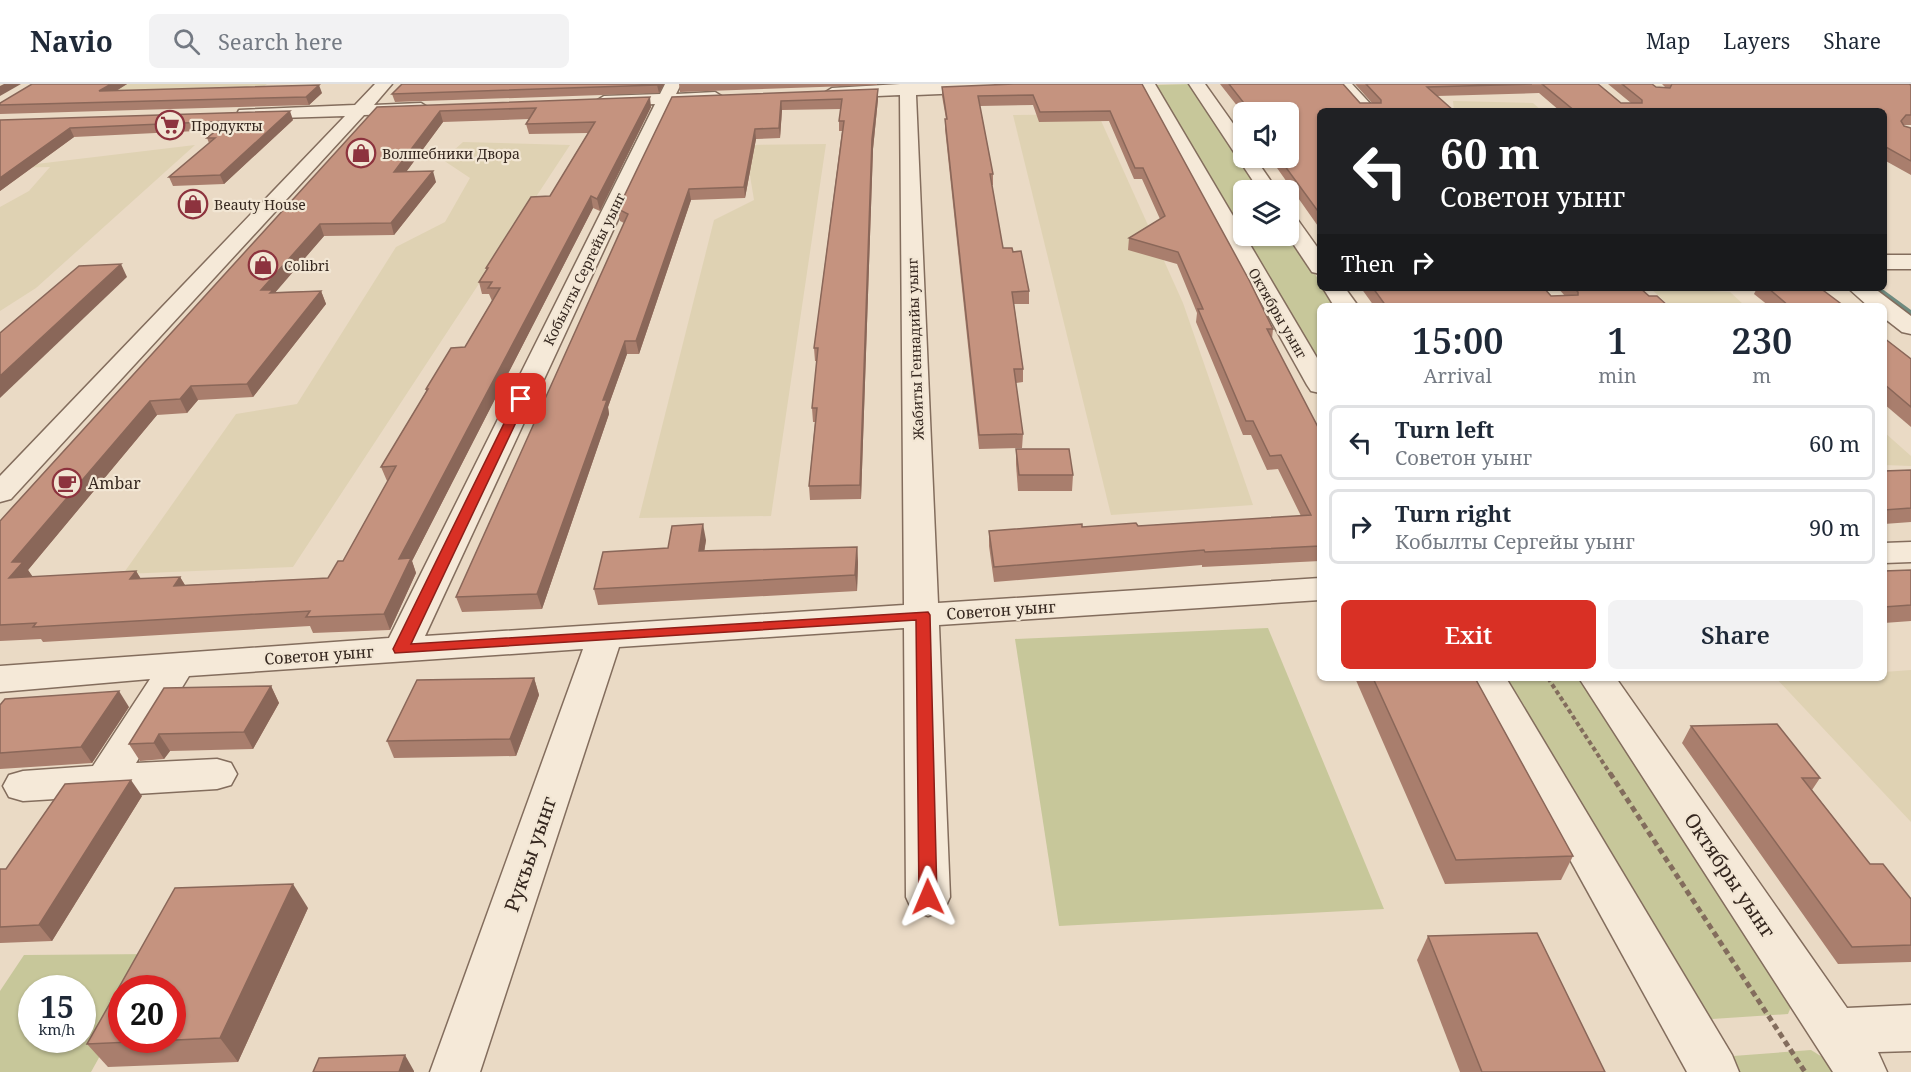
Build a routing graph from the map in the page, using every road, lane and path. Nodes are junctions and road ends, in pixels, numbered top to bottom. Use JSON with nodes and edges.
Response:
{"nodes":[{"id":1,"x":384,"y":84,"type":"edge"},
{"id":2,"x":1147,"y":84,"type":"edge"},
{"id":3,"x":1197,"y":84,"type":"edge"},
{"id":4,"x":1343,"y":84,"type":"edge"},
{"id":5,"x":908,"y":87,"type":"edge"},
{"id":6,"x":1001,"y":87,"type":"edge"},
{"id":7,"x":669,"y":91,"type":"edge"},
{"id":8,"x":816,"y":93,"type":"edge"},
{"id":9,"x":735,"y":96,"type":"edge"},
{"id":10,"x":584,"y":102,"type":"edge"},
{"id":11,"x":433,"y":108,"type":"edge"},
{"id":12,"x":1366,"y":108,"type":"edge"},
{"id":13,"x":358,"y":111,"type":"junction"},
{"id":14,"x":224,"y":115,"type":"edge"},
{"id":15,"x":1233,"y":137,"type":"edge"},
{"id":16,"x":1299,"y":236,"type":"edge"},
{"id":17,"x":1887,"y":262,"type":"edge"},
{"id":18,"x":1911,"y":262,"type":"edge"},
{"id":19,"x":1317,"y":263,"type":"edge"},
{"id":20,"x":1863,"y":291,"type":"edge"},
{"id":21,"x":1880,"y":303,"type":"edge"},
{"id":22,"x":1887,"y":308,"type":"edge"},
{"id":23,"x":1911,"y":327,"type":"edge"},
{"id":24,"x":1317,"y":380,"type":"edge"},
{"id":25,"x":0,"y":493,"type":"edge"},
{"id":26,"x":1911,"y":552,"type":"edge"},
{"id":27,"x":1887,"y":554,"type":"edge"},
{"id":28,"x":1317,"y":589,"type":"edge"},
{"id":29,"x":923,"y":615,"type":"junction"},
{"id":30,"x":605,"y":636,"type":"junction"},
{"id":31,"x":401,"y":649,"type":"junction"},
{"id":32,"x":178,"y":664,"type":"junction"},
{"id":33,"x":0,"y":679,"type":"edge"},
{"id":34,"x":1490,"y":681,"type":"edge"},
{"id":35,"x":1550,"y":681,"type":"edge"},
{"id":36,"x":1599,"y":681,"type":"edge"},
{"id":37,"x":23,"y":786,"type":"dead end"},
{"id":38,"x":928,"y":897,"type":"dead end"},
{"id":39,"x":1911,"y":1028,"type":"edge"},
{"id":40,"x":1835,"y":1031,"type":"junction"},
{"id":41,"x":455,"y":1072,"type":"edge"},
{"id":42,"x":1714,"y":1072,"type":"edge"},
{"id":43,"x":1805,"y":1072,"type":"edge"},
{"id":44,"x":1862,"y":1072,"type":"edge"}],
"edges":[{"from":1,"to":13,"type":"street"},
{"from":2,"to":24,"type":"street","name":"Октябры уынг"},
{"from":3,"to":15,"type":"street"},
{"from":4,"to":12,"type":"street"},
{"from":5,"to":6,"type":"street"},
{"from":5,"to":8,"type":"street"},
{"from":5,"to":29,"type":"street","name":"Жабиты Геннадийы уынг"},
{"from":7,"to":9,"type":"street"},
{"from":7,"to":10,"type":"street"},
{"from":7,"to":31,"type":"street","name":"Кобылты Сергейы уынг"},
{"from":11,"to":13,"type":"street"},
{"from":13,"to":14,"type":"street"},
{"from":13,"to":25,"type":"street"},
{"from":16,"to":19,"type":"street"},
{"from":17,"to":18,"type":"street"},
{"from":20,"to":21,"type":"street"},
{"from":22,"to":23,"type":"street"},
{"from":26,"to":27,"type":"street"},
{"from":28,"to":29,"type":"street","name":"Советон уынг"},
{"from":29,"to":30,"type":"street","name":"Советон уынг"},
{"from":29,"to":38,"type":"street","name":"Жабиты Геннадийы уынг"},
{"from":30,"to":31,"type":"street","name":"Советон уынг"},
{"from":30,"to":41,"type":"street","name":"Рукъы уынг"},
{"from":31,"to":32,"type":"street","name":"Советон уынг"},
{"from":32,"to":33,"type":"street","name":"Советон уынг"},
{"from":32,"to":37,"type":"street"},
{"from":34,"to":42,"type":"street"},
{"from":35,"to":43,"type":"path"},
{"from":36,"to":40,"type":"street","name":"Октябры уынг"},
{"from":39,"to":40,"type":"street"},
{"from":40,"to":44,"type":"street","name":"Октябры уынг"}]}
